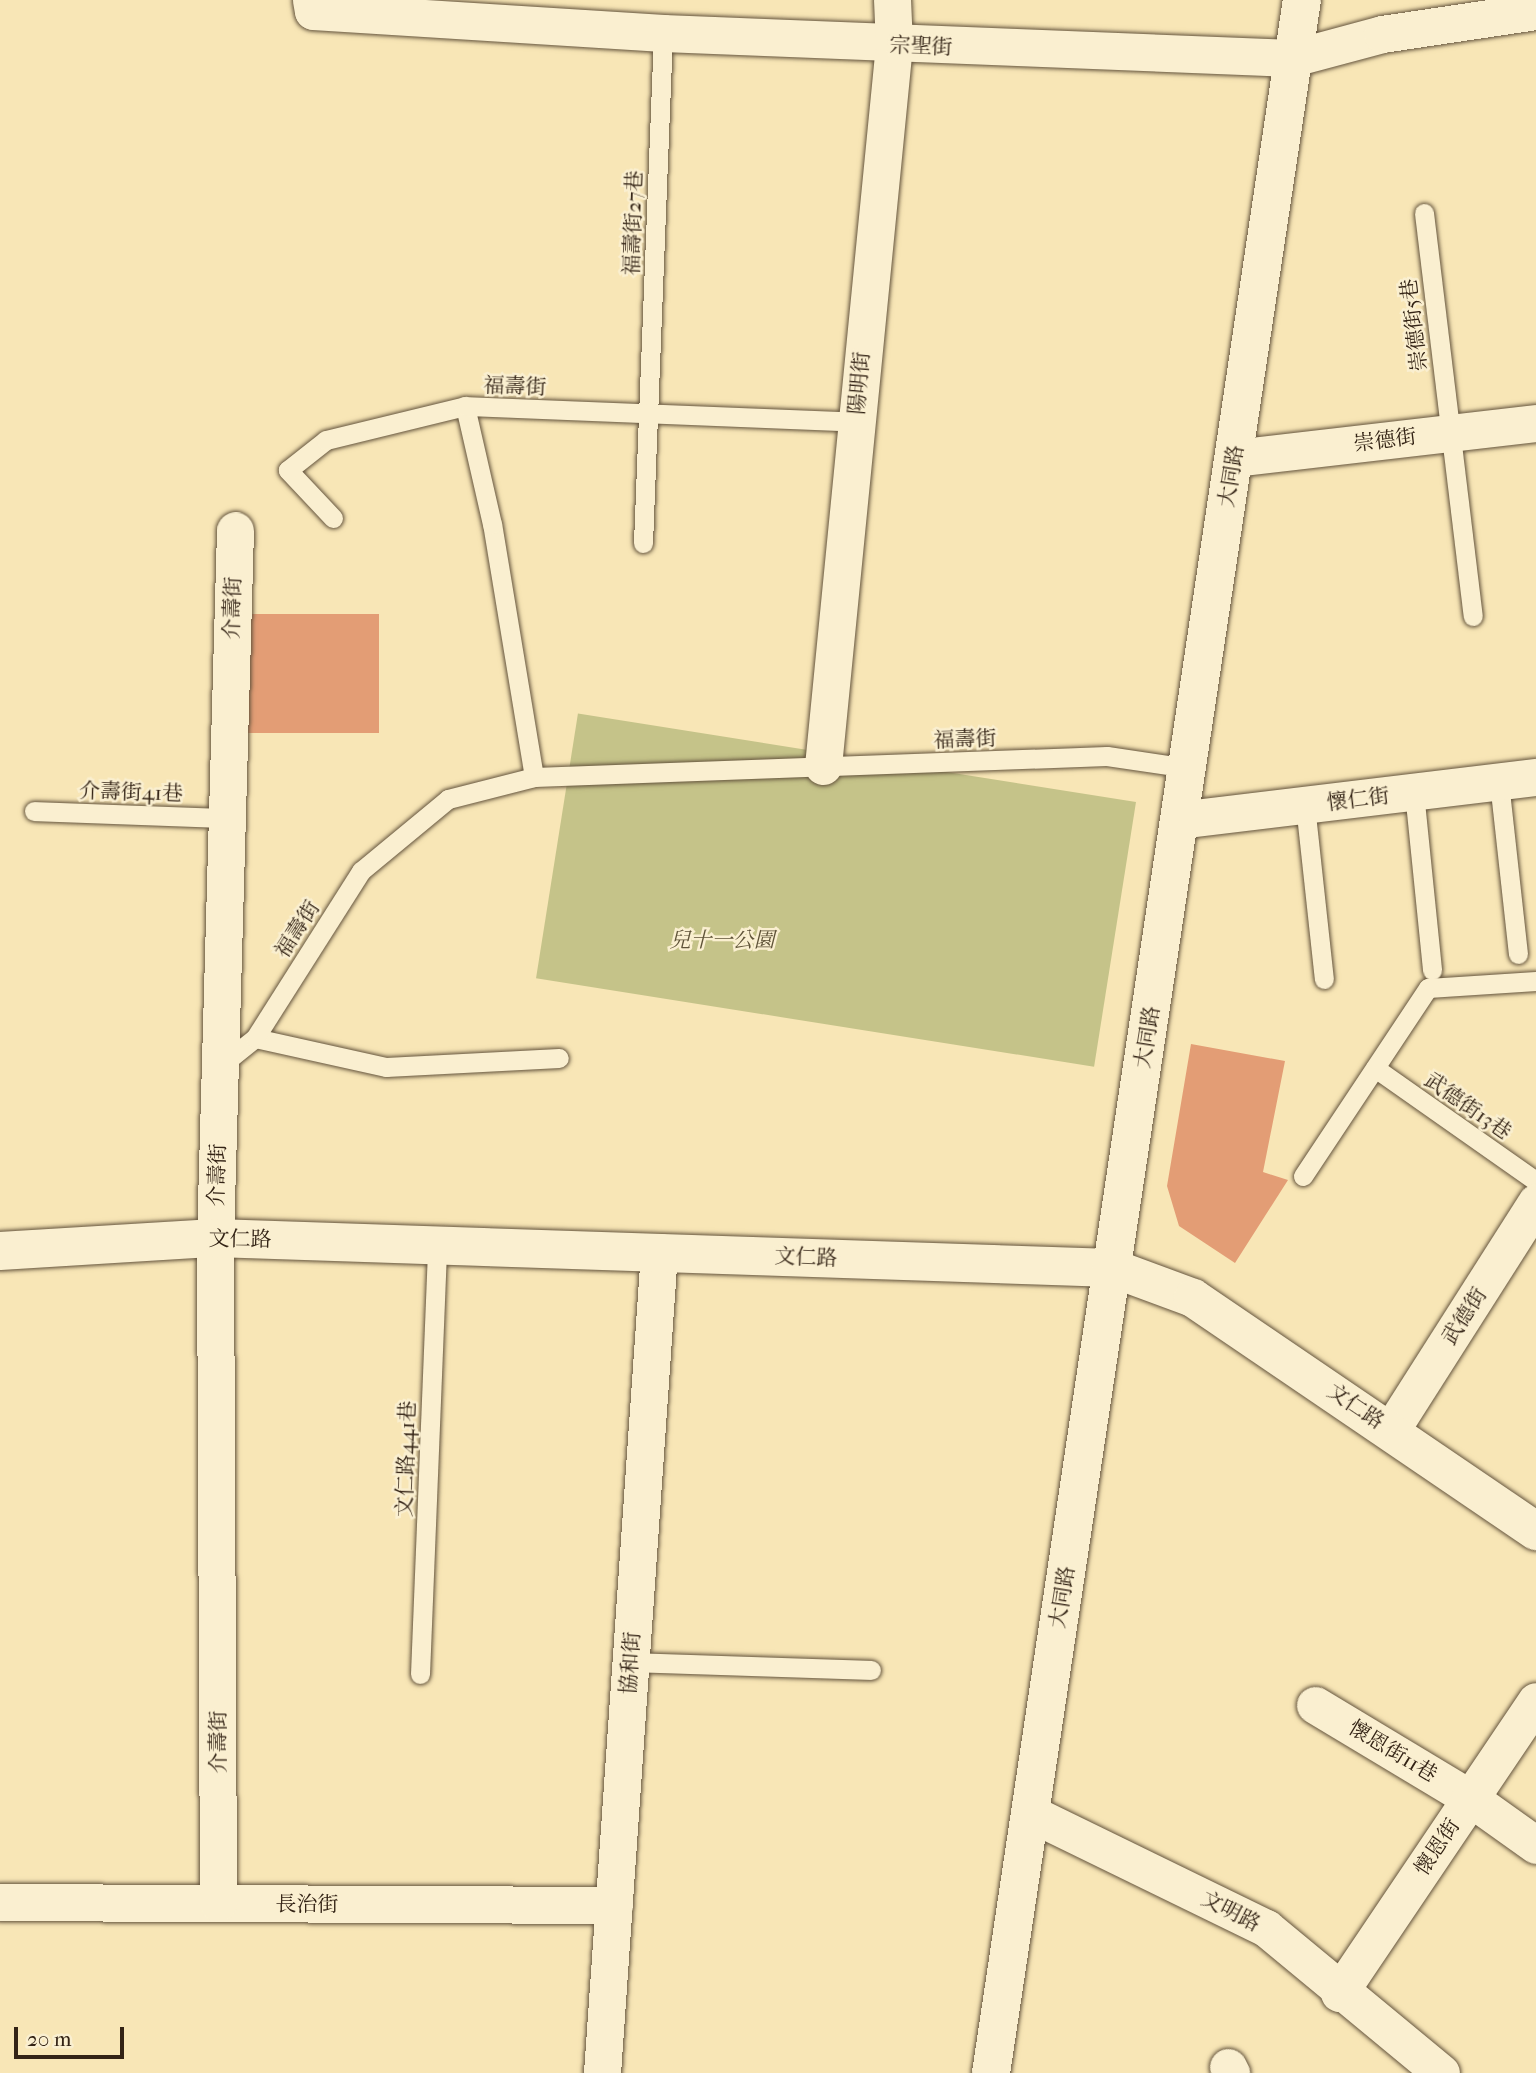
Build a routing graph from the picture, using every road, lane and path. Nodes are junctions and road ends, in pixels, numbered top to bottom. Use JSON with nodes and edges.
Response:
{"nodes":[{"id":1,"x":311,"y":0,"type":"edge"},
{"id":2,"x":892,"y":0,"type":"edge"},
{"id":3,"x":1302,"y":0,"type":"edge"},
{"id":4,"x":1536,"y":11,"type":"edge"},
{"id":5,"x":663,"y":33,"type":"junction"},
{"id":6,"x":894,"y":45,"type":"junction"},
{"id":7,"x":1293,"y":58,"type":"junction"},
{"id":8,"x":1424,"y":212,"type":"dead end"},
{"id":9,"x":465,"y":406,"type":"junction"},
{"id":10,"x":648,"y":414,"type":"junction"},
{"id":11,"x":855,"y":422,"type":"junction"},
{"id":12,"x":1536,"y":423,"type":"edge"},
{"id":13,"x":1449,"y":433,"type":"junction"},
{"id":14,"x":1234,"y":458,"type":"junction"},
{"id":15,"x":333,"y":518,"type":"dead end"},
{"id":16,"x":234,"y":530,"type":"dead end"},
{"id":17,"x":643,"y":543,"type":"dead end"},
{"id":18,"x":1473,"y":615,"type":"dead end"},
{"id":19,"x":823,"y":766,"type":"junction"},
{"id":20,"x":1187,"y":768,"type":"junction"},
{"id":21,"x":534,"y":777,"type":"junction"},
{"id":22,"x":1536,"y":778,"type":"edge"},
{"id":23,"x":1499,"y":782,"type":"junction"},
{"id":24,"x":1414,"y":792,"type":"junction"},
{"id":25,"x":1305,"y":805,"type":"junction"},
{"id":26,"x":34,"y":811,"type":"dead end"},
{"id":27,"x":227,"y":818,"type":"junction"},
{"id":28,"x":1179,"y":820,"type":"junction"},
{"id":29,"x":1518,"y":954,"type":"dead end"},
{"id":30,"x":1432,"y":970,"type":"dead end"},
{"id":31,"x":1324,"y":979,"type":"dead end"},
{"id":32,"x":1536,"y":981,"type":"edge"},
{"id":33,"x":255,"y":1038,"type":"junction"},
{"id":34,"x":559,"y":1058,"type":"dead end"},
{"id":35,"x":220,"y":1066,"type":"junction"},
{"id":36,"x":1375,"y":1068,"type":"junction"},
{"id":37,"x":1303,"y":1175,"type":"dead end"},
{"id":38,"x":1536,"y":1181,"type":"edge"},
{"id":39,"x":1536,"y":1202,"type":"edge"},
{"id":40,"x":215,"y":1238,"type":"junction"},
{"id":41,"x":437,"y":1245,"type":"junction"},
{"id":42,"x":0,"y":1251,"type":"edge"},
{"id":43,"x":659,"y":1252,"type":"junction"},
{"id":44,"x":1112,"y":1268,"type":"junction"},
{"id":45,"x":1391,"y":1430,"type":"junction"},
{"id":46,"x":1536,"y":1531,"type":"edge"},
{"id":47,"x":631,"y":1662,"type":"junction"},
{"id":48,"x":871,"y":1670,"type":"dead end"},
{"id":49,"x":421,"y":1674,"type":"dead end"},
{"id":50,"x":1536,"y":1700,"type":"edge"},
{"id":51,"x":1315,"y":1705,"type":"dead end"},
{"id":52,"x":1470,"y":1798,"type":"junction"},
{"id":53,"x":1030,"y":1813,"type":"junction"},
{"id":54,"x":1536,"y":1844,"type":"edge"},
{"id":55,"x":0,"y":1902,"type":"edge"},
{"id":56,"x":218,"y":1903,"type":"junction"},
{"id":57,"x":614,"y":1905,"type":"junction"},
{"id":58,"x":1339,"y":1993,"type":"junction"},
{"id":59,"x":602,"y":2073,"type":"edge"},
{"id":60,"x":991,"y":2073,"type":"edge"},
{"id":61,"x":1441,"y":2073,"type":"edge"}],
"edges":[{"from":1,"to":5,"type":"street","name":"宗聖街"},
{"from":2,"to":6,"type":"street","name":"陽明街"},
{"from":3,"to":7,"type":"street","name":"大同路"},
{"from":4,"to":7,"type":"street","name":"宗聖街"},
{"from":5,"to":6,"type":"street","name":"宗聖街"},
{"from":5,"to":10,"type":"lane","name":"福壽街27巷"},
{"from":6,"to":7,"type":"street","name":"宗聖街"},
{"from":6,"to":11,"type":"street","name":"陽明街"},
{"from":7,"to":14,"type":"street","name":"大同路"},
{"from":8,"to":13,"type":"lane","name":"崇德街5巷"},
{"from":9,"to":10,"type":"lane","name":"福壽街"},
{"from":9,"to":15,"type":"lane"},
{"from":9,"to":21,"type":"lane","name":"福壽街"},
{"from":10,"to":11,"type":"lane","name":"福壽街"},
{"from":10,"to":17,"type":"lane","name":"福壽街27巷"},
{"from":11,"to":19,"type":"street","name":"陽明街"},
{"from":12,"to":13,"type":"street","name":"崇德街"},
{"from":13,"to":14,"type":"street","name":"崇德街"},
{"from":13,"to":18,"type":"lane","name":"崇德街5巷"},
{"from":14,"to":20,"type":"street","name":"大同路"},
{"from":16,"to":27,"type":"street","name":"介壽街"},
{"from":19,"to":20,"type":"lane","name":"福壽街"},
{"from":19,"to":21,"type":"lane","name":"福壽街"},
{"from":20,"to":28,"type":"street","name":"大同路"},
{"from":21,"to":33,"type":"lane","name":"福壽街"},
{"from":22,"to":23,"type":"street","name":"懷仁街"},
{"from":23,"to":24,"type":"street","name":"懷仁街"},
{"from":23,"to":29,"type":"lane"},
{"from":24,"to":25,"type":"street","name":"懷仁街"},
{"from":24,"to":30,"type":"lane"},
{"from":25,"to":28,"type":"street","name":"懷仁街"},
{"from":25,"to":31,"type":"lane"},
{"from":26,"to":27,"type":"lane","name":"介壽街41巷"},
{"from":27,"to":35,"type":"street","name":"介壽街"},
{"from":28,"to":44,"type":"street","name":"大同路"},
{"from":32,"to":36,"type":"lane"},
{"from":33,"to":34,"type":"lane"},
{"from":33,"to":35,"type":"lane","name":"福壽街"},
{"from":35,"to":40,"type":"street","name":"介壽街"},
{"from":36,"to":37,"type":"lane"},
{"from":36,"to":38,"type":"lane","name":"武德街13巷"},
{"from":39,"to":45,"type":"street","name":"武德街"},
{"from":40,"to":41,"type":"street","name":"文仁路"},
{"from":40,"to":42,"type":"street","name":"文仁路"},
{"from":40,"to":56,"type":"street","name":"介壽街"},
{"from":41,"to":43,"type":"street","name":"文仁路"},
{"from":41,"to":49,"type":"lane","name":"文仁路441巷"},
{"from":43,"to":44,"type":"street","name":"文仁路"},
{"from":43,"to":47,"type":"street","name":"協和街"},
{"from":44,"to":45,"type":"street","name":"文仁路"},
{"from":44,"to":53,"type":"street","name":"大同路"},
{"from":45,"to":46,"type":"street","name":"文仁路"},
{"from":47,"to":48,"type":"lane"},
{"from":47,"to":57,"type":"street","name":"協和街"},
{"from":50,"to":52,"type":"street","name":"懷恩街"},
{"from":51,"to":52,"type":"street","name":"懷恩街11巷"},
{"from":52,"to":54,"type":"street","name":"懷恩街11巷"},
{"from":52,"to":58,"type":"street","name":"懷恩街"},
{"from":53,"to":58,"type":"street","name":"文明路"},
{"from":53,"to":60,"type":"street","name":"大同路"},
{"from":55,"to":56,"type":"street","name":"長治街"},
{"from":56,"to":57,"type":"street","name":"長治街"},
{"from":57,"to":59,"type":"street","name":"協和街"},
{"from":58,"to":61,"type":"street","name":"文明路"}]}
